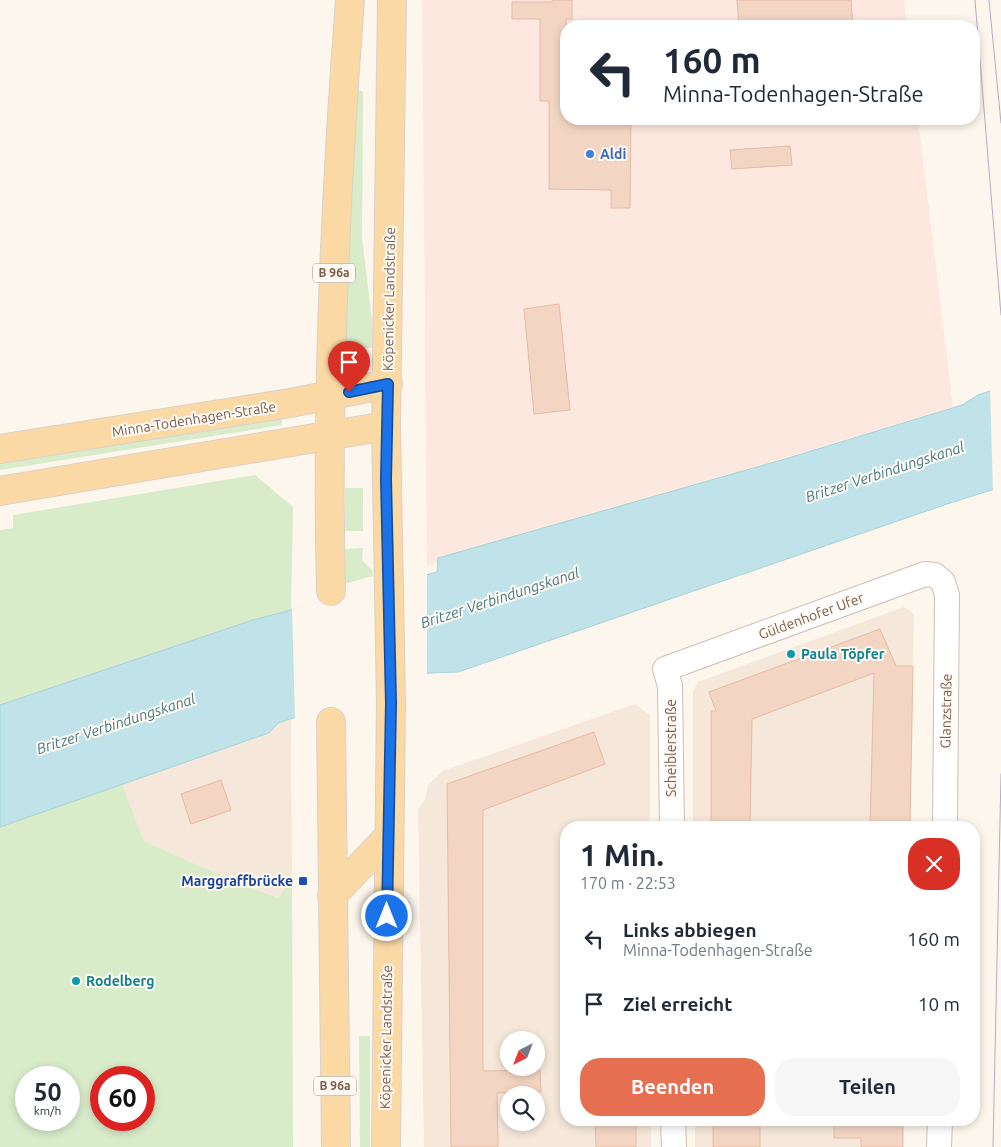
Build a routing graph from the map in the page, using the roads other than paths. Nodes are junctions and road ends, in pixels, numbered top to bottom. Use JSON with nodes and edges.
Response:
{"nodes":[{"id":1,"x":350,"y":0,"type":"edge"},
{"id":2,"x":392,"y":0,"type":"edge"},
{"id":3,"x":388,"y":384,"type":"junction"},
{"id":4,"x":329,"y":396,"type":"junction"},
{"id":5,"x":386,"y":426,"type":"junction"},
{"id":6,"x":330,"y":436,"type":"junction"},
{"id":7,"x":0,"y":450,"type":"edge"},
{"id":8,"x":0,"y":491,"type":"edge"},
{"id":9,"x":331,"y":591,"type":"dead end"},
{"id":10,"x":947,"y":594,"type":"joint"},
{"id":11,"x":666,"y":669,"type":"joint"},
{"id":12,"x":331,"y":722,"type":"dead end"},
{"id":13,"x":672,"y":821,"type":"edge"},
{"id":14,"x":945,"y":821,"type":"edge"},
{"id":15,"x":388,"y":837,"type":"junction"},
{"id":16,"x":332,"y":896,"type":"junction"},
{"id":17,"x":673,"y":1126,"type":"edge"},
{"id":18,"x":940,"y":1126,"type":"edge"},
{"id":19,"x":336,"y":1147,"type":"edge"},
{"id":20,"x":386,"y":1147,"type":"edge"},
{"id":21,"x":674,"y":1147,"type":"edge"},
{"id":22,"x":939,"y":1147,"type":"edge"}],
"edges":[{"from":1,"to":4,"type":"main road","number":"B 96a"},
{"from":2,"to":3,"type":"main road","name":"Köpenicker Landstraße"},
{"from":3,"to":4,"type":"main road","name":"Minna-Todenhagen-Straße"},
{"from":3,"to":5,"type":"main road","name":"Köpenicker Landstraße"},
{"from":4,"to":6,"type":"main road","number":"B 96a"},
{"from":4,"to":7,"type":"main road","name":"Minna-Todenhagen-Straße"},
{"from":5,"to":6,"type":"main road"},
{"from":5,"to":15,"type":"main road","name":"Köpenicker Landstraße"},
{"from":6,"to":8,"type":"main road"},
{"from":6,"to":9,"type":"main road","number":"B 96a"},
{"from":10,"to":11,"type":"street","name":"Güldenhofer Ufer"},
{"from":10,"to":14,"type":"street","name":"Glanzstraße"},
{"from":11,"to":13,"type":"street","name":"Scheiblerstraße"},
{"from":12,"to":16,"type":"main road","number":"B 96a"},
{"from":15,"to":16,"type":"main road"},
{"from":15,"to":20,"type":"main road","name":"Köpenicker Landstraße"},
{"from":16,"to":19,"type":"main road","number":"B 96a"},
{"from":17,"to":21,"type":"street"},
{"from":18,"to":22,"type":"street"}]}
